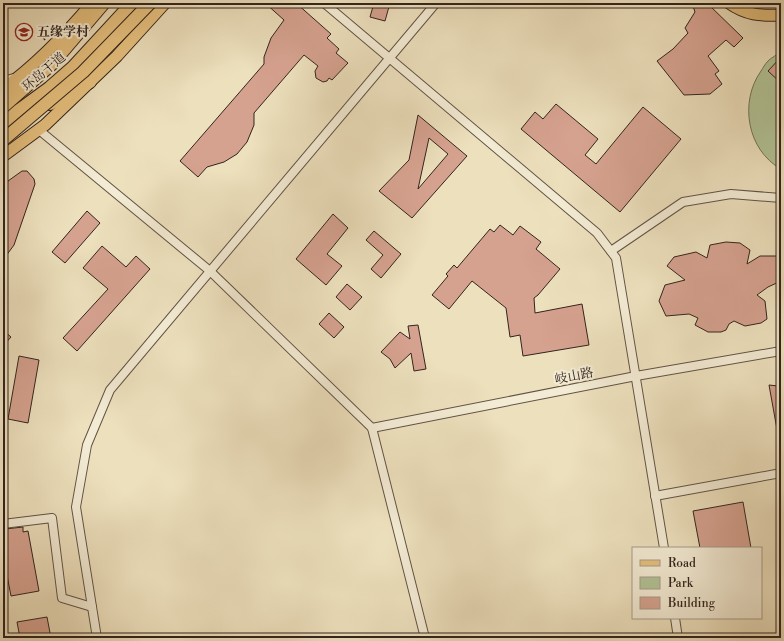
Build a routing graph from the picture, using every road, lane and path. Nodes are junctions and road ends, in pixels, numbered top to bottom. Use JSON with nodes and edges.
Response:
{"nodes":[{"id":1,"x":92,"y":3,"type":"edge"},
{"id":2,"x":104,"y":3,"type":"edge"},
{"id":3,"x":132,"y":3,"type":"edge"},
{"id":4,"x":150,"y":3,"type":"edge"},
{"id":5,"x":165,"y":3,"type":"edge"},
{"id":6,"x":324,"y":3,"type":"edge"},
{"id":7,"x":436,"y":3,"type":"edge"},
{"id":8,"x":729,"y":3,"type":"edge"},
{"id":9,"x":781,"y":15,"type":"edge"},
{"id":10,"x":52,"y":27,"type":"dead end"},
{"id":11,"x":52,"y":46,"type":"junction"},
{"id":12,"x":389,"y":57,"type":"junction"},
{"id":13,"x":20,"y":77,"type":"junction"},
{"id":14,"x":3,"y":78,"type":"edge"},
{"id":15,"x":90,"y":82,"type":"junction"},
{"id":16,"x":3,"y":89,"type":"edge"},
{"id":17,"x":3,"y":102,"type":"edge"},
{"id":18,"x":3,"y":107,"type":"edge"},
{"id":19,"x":3,"y":124,"type":"edge"},
{"id":20,"x":3,"y":130,"type":"edge"},
{"id":21,"x":39,"y":130,"type":"junction"},
{"id":22,"x":3,"y":140,"type":"edge"},
{"id":23,"x":3,"y":156,"type":"edge"},
{"id":24,"x":781,"y":198,"type":"edge"},
{"id":25,"x":611,"y":251,"type":"junction"},
{"id":26,"x":210,"y":271,"type":"junction"},
{"id":27,"x":781,"y":351,"type":"edge"},
{"id":28,"x":636,"y":376,"type":"junction"},
{"id":29,"x":372,"y":428,"type":"junction"},
{"id":30,"x":781,"y":473,"type":"edge"},
{"id":31,"x":656,"y":496,"type":"junction"},
{"id":32,"x":3,"y":524,"type":"edge"},
{"id":33,"x":664,"y":547,"type":"edge"},
{"id":34,"x":92,"y":607,"type":"junction"},
{"id":35,"x":675,"y":619,"type":"edge"},
{"id":36,"x":97,"y":638,"type":"edge"},
{"id":37,"x":425,"y":638,"type":"edge"},
{"id":38,"x":678,"y":638,"type":"edge"}],
"edges":[{"from":1,"to":11,"type":"main road"},
{"from":2,"to":18,"type":"highway","name":"环岛干道"},
{"from":3,"to":19,"type":"highway","name":"环岛干道"},
{"from":4,"to":22,"type":"highway","bridge":true},
{"from":5,"to":15,"type":"main road"},
{"from":6,"to":12,"type":"street"},
{"from":7,"to":12,"type":"street"},
{"from":8,"to":9,"type":"main road"},
{"from":10,"to":11,"type":"path"},
{"from":11,"to":13,"type":"main road"},
{"from":12,"to":25,"type":"street"},
{"from":12,"to":26,"type":"street"},
{"from":13,"to":14,"type":"street"},
{"from":13,"to":16,"type":"main road"},
{"from":13,"to":17,"type":"highway"},
{"from":15,"to":20,"type":"highway"},
{"from":15,"to":21,"type":"main road"},
{"from":21,"to":23,"type":"main road"},
{"from":21,"to":26,"type":"street"},
{"from":24,"to":25,"type":"street"},
{"from":25,"to":28,"type":"street"},
{"from":26,"to":29,"type":"street"},
{"from":26,"to":34,"type":"street"},
{"from":27,"to":28,"type":"street","name":"岐山路"},
{"from":28,"to":29,"type":"street","name":"岐山路"},
{"from":28,"to":31,"type":"street"},
{"from":29,"to":37,"type":"street"},
{"from":30,"to":31,"type":"street"},
{"from":31,"to":33,"type":"street"},
{"from":32,"to":34,"type":"street"},
{"from":34,"to":36,"type":"street"},
{"from":35,"to":38,"type":"street"}]}
